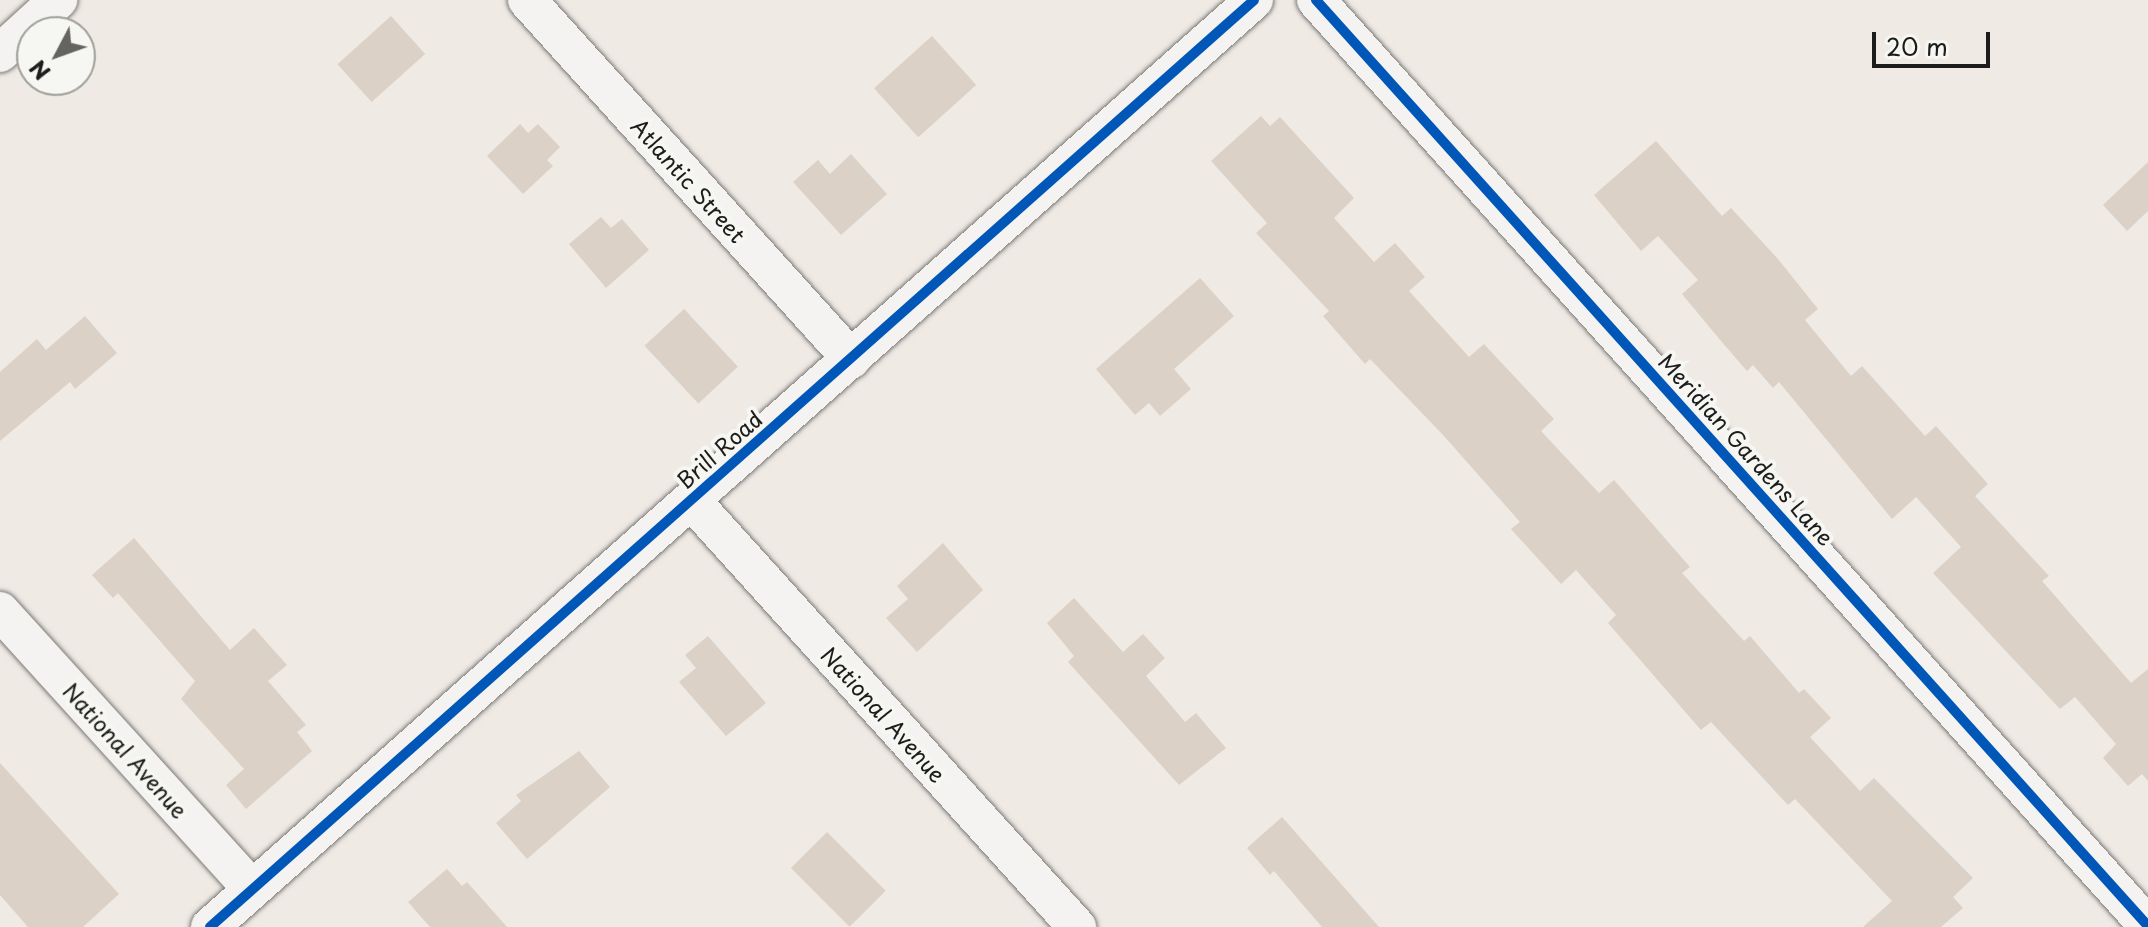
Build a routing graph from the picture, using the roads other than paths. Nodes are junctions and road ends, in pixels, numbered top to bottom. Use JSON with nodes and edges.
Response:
{"nodes":[{"id":1,"x":58,"y":0,"type":"edge"},
{"id":2,"x":527,"y":0,"type":"edge"},
{"id":3,"x":1254,"y":0,"type":"edge"},
{"id":4,"x":1316,"y":0,"type":"edge"},
{"id":5,"x":0,"y":53,"type":"edge"},
{"id":6,"x":851,"y":359,"type":"junction"},
{"id":7,"x":691,"y":500,"type":"junction"},
{"id":8,"x":0,"y":611,"type":"edge"},
{"id":9,"x":252,"y":889,"type":"junction"},
{"id":10,"x":2148,"y":926,"type":"edge"},
{"id":11,"x":210,"y":927,"type":"edge"},
{"id":12,"x":1077,"y":927,"type":"edge"}],
"edges":[{"from":1,"to":5,"type":"street"},
{"from":2,"to":6,"type":"street","name":"Atlantic Street"},
{"from":3,"to":6,"type":"street","name":"Brill Road"},
{"from":4,"to":10,"type":"street","name":"Meridian Gardens Lane"},
{"from":6,"to":7,"type":"street","name":"Brill Road"},
{"from":7,"to":9,"type":"street","name":"Brill Road"},
{"from":7,"to":12,"type":"street","name":"National Avenue"},
{"from":8,"to":9,"type":"street","name":"National Avenue"},
{"from":9,"to":11,"type":"street","name":"Brill Road"}]}
